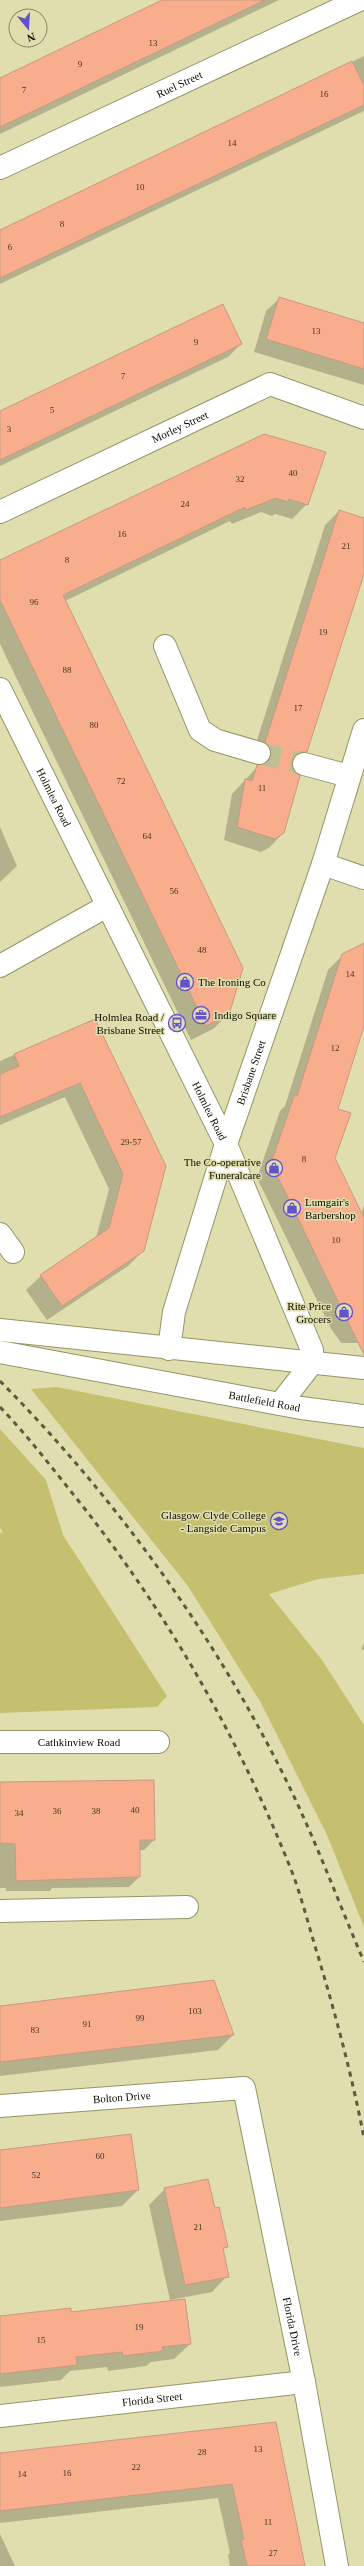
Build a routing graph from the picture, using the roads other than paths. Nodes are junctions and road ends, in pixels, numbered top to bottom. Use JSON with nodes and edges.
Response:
{"nodes":[{"id":1,"x":359,"y":0,"type":"edge"},
{"id":2,"x":0,"y":168,"type":"edge"},
{"id":3,"x":364,"y":418,"type":"edge"},
{"id":4,"x":0,"y":512,"type":"edge"},
{"id":5,"x":165,"y":646,"type":"dead end"},
{"id":6,"x":0,"y":690,"type":"edge"},
{"id":7,"x":364,"y":730,"type":"edge"},
{"id":8,"x":258,"y":753,"type":"tunnel mouth"},
{"id":9,"x":304,"y":764,"type":"tunnel mouth"},
{"id":10,"x":349,"y":776,"type":"junction"},
{"id":11,"x":323,"y":864,"type":"junction"},
{"id":12,"x":364,"y":878,"type":"edge"},
{"id":13,"x":107,"y":906,"type":"junction"},
{"id":14,"x":0,"y":966,"type":"edge"},
{"id":15,"x":226,"y":1144,"type":"junction"},
{"id":16,"x":0,"y":1234,"type":"edge"},
{"id":17,"x":13,"y":1252,"type":"dead end"},
{"id":18,"x":0,"y":1330,"type":"edge"},
{"id":19,"x":169,"y":1349,"type":"junction"},
{"id":20,"x":0,"y":1352,"type":"edge"},
{"id":21,"x":312,"y":1363,"type":"junction"},
{"id":22,"x":364,"y":1368,"type":"edge"},
{"id":23,"x":166,"y":1383,"type":"junction"},
{"id":24,"x":280,"y":1404,"type":"junction"},
{"id":25,"x":364,"y":1416,"type":"edge"},
{"id":26,"x":0,"y":1742,"type":"edge"},
{"id":27,"x":158,"y":1742,"type":"dead end"},
{"id":28,"x":188,"y":1907,"type":"dead end"},
{"id":29,"x":0,"y":1911,"type":"edge"},
{"id":30,"x":244,"y":2088,"type":"joint"},
{"id":31,"x":0,"y":2106,"type":"edge"},
{"id":32,"x":304,"y":2382,"type":"junction"},
{"id":33,"x":0,"y":2416,"type":"edge"},
{"id":34,"x":337,"y":2566,"type":"edge"}],
"edges":[{"from":1,"to":2,"type":"street","name":"Ruel Street"},
{"from":3,"to":4,"type":"street","name":"Morley Street"},
{"from":5,"to":8,"type":"street"},
{"from":6,"to":13,"type":"street","name":"Holmlea Road"},
{"from":7,"to":10,"type":"street","name":"Brisbane Street"},
{"from":9,"to":10,"type":"street"},
{"from":10,"to":11,"type":"street","name":"Brisbane Street"},
{"from":11,"to":12,"type":"street"},
{"from":11,"to":15,"type":"street","name":"Brisbane Street"},
{"from":13,"to":14,"type":"street"},
{"from":13,"to":15,"type":"street","name":"Holmlea Road"},
{"from":15,"to":19,"type":"street","name":"Brisbane Street"},
{"from":15,"to":21,"type":"street","name":"Holmlea Road"},
{"from":16,"to":17,"type":"street"},
{"from":18,"to":19,"type":"street"},
{"from":19,"to":21,"type":"street"},
{"from":19,"to":23,"type":"street"},
{"from":20,"to":23,"type":"street","name":"Battlefield Road"},
{"from":21,"to":22,"type":"street"},
{"from":21,"to":24,"type":"street"},
{"from":23,"to":24,"type":"street","name":"Battlefield Road"},
{"from":24,"to":25,"type":"street","name":"Battlefield Road"},
{"from":26,"to":27,"type":"street","name":"Cathkinview Road"},
{"from":28,"to":29,"type":"street"},
{"from":30,"to":31,"type":"street","name":"Bolton Drive"},
{"from":30,"to":32,"type":"street","name":"Florida Drive"},
{"from":32,"to":33,"type":"street","name":"Florida Street"},
{"from":32,"to":34,"type":"street","name":"Florida Drive"}]}
